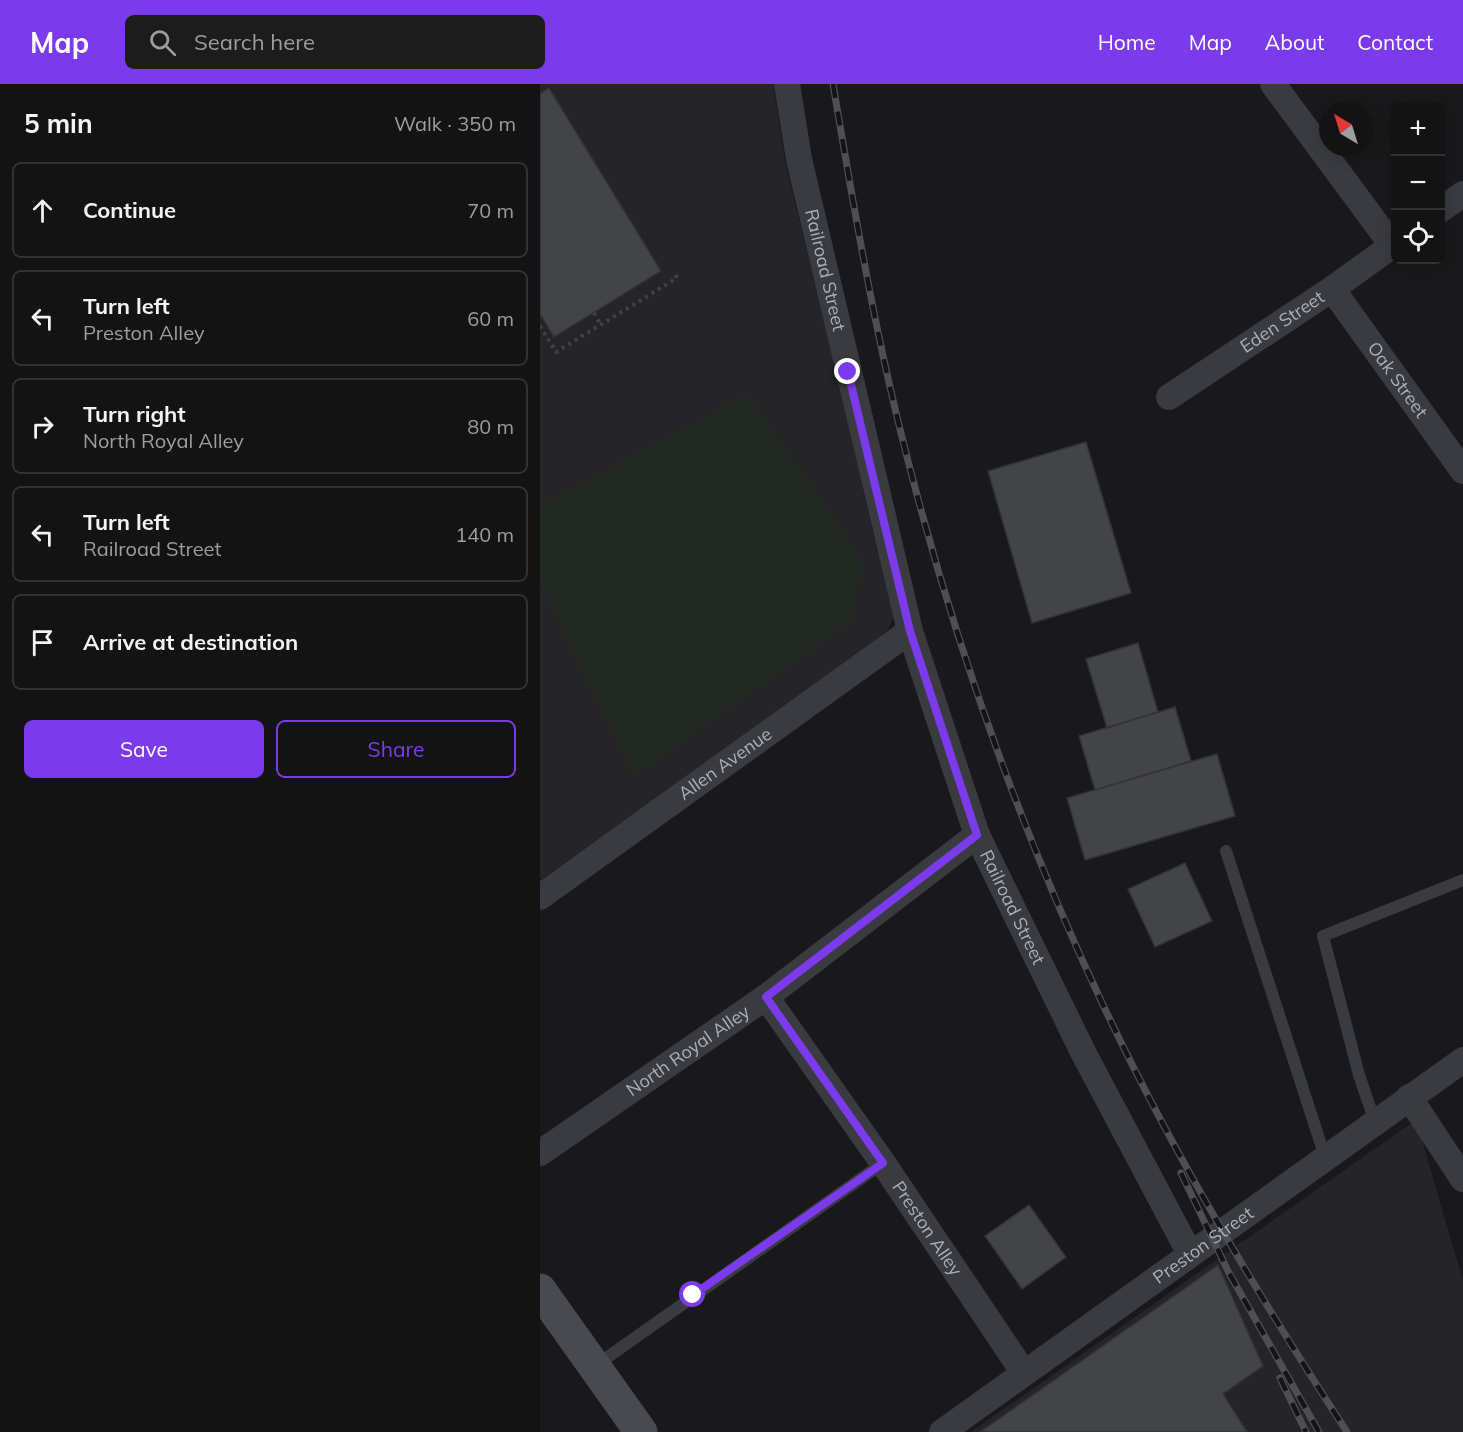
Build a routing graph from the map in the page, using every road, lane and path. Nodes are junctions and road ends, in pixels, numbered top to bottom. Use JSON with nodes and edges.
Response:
{"nodes":[{"id":1,"x":787,"y":84,"type":"edge"},
{"id":2,"x":1274,"y":84,"type":"edge"},
{"id":3,"x":1463,"y":194,"type":"edge"},
{"id":4,"x":1445,"y":207,"type":"edge"},
{"id":5,"x":1391,"y":240,"type":"edge"},
{"id":6,"x":1391,"y":246,"type":"edge"},
{"id":7,"x":674,"y":271,"type":"dead end"},
{"id":8,"x":1332,"y":289,"type":"junction"},
{"id":9,"x":594,"y":312,"type":"dead end"},
{"id":10,"x":601,"y":325,"type":"junction"},
{"id":11,"x":540,"y":326,"type":"edge"},
{"id":12,"x":1169,"y":397,"type":"dead end"},
{"id":13,"x":1463,"y":471,"type":"edge"},
{"id":14,"x":910,"y":631,"type":"junction"},
{"id":15,"x":977,"y":835,"type":"junction"},
{"id":16,"x":1226,"y":850,"type":"dead end"},
{"id":17,"x":1463,"y":880,"type":"edge"},
{"id":18,"x":540,"y":897,"type":"edge"},
{"id":19,"x":766,"y":997,"type":"junction"},
{"id":20,"x":1463,"y":1060,"type":"edge"},
{"id":21,"x":1409,"y":1097,"type":"junction"},
{"id":22,"x":1375,"y":1122,"type":"junction"},
{"id":23,"x":540,"y":1154,"type":"edge"},
{"id":24,"x":1325,"y":1158,"type":"junction"},
{"id":25,"x":883,"y":1163,"type":"junction"},
{"id":26,"x":1463,"y":1179,"type":"edge"},
{"id":27,"x":1190,"y":1254,"type":"junction"},
{"id":28,"x":540,"y":1290,"type":"edge"},
{"id":29,"x":594,"y":1367,"type":"junction"},
{"id":30,"x":1024,"y":1373,"type":"junction"},
{"id":31,"x":640,"y":1432,"type":"edge"},
{"id":32,"x":942,"y":1432,"type":"edge"}],
"edges":[{"from":1,"to":14,"type":"street","name":"Railroad Street"},
{"from":2,"to":5,"type":"street"},
{"from":3,"to":4,"type":"street"},
{"from":6,"to":8,"type":"street","name":"Eden Street"},
{"from":7,"to":10,"type":"path"},
{"from":8,"to":12,"type":"street","name":"Eden Street"},
{"from":8,"to":13,"type":"street","name":"Oak Street"},
{"from":9,"to":10,"type":"path"},
{"from":10,"to":11,"type":"path"},
{"from":14,"to":15,"type":"street","name":"Railroad Street"},
{"from":14,"to":18,"type":"street","name":"Allen Avenue"},
{"from":15,"to":19,"type":"street","name":"North Royal Alley"},
{"from":15,"to":27,"type":"street","name":"Railroad Street"},
{"from":16,"to":24,"type":"lane"},
{"from":17,"to":22,"type":"lane"},
{"from":19,"to":23,"type":"street","name":"North Royal Alley"},
{"from":19,"to":25,"type":"street","name":"Preston Alley"},
{"from":20,"to":21,"type":"street","name":"Preston Street"},
{"from":21,"to":22,"type":"street","name":"Preston Street"},
{"from":21,"to":26,"type":"street"},
{"from":22,"to":24,"type":"street","name":"Preston Street"},
{"from":24,"to":27,"type":"street","name":"Preston Street"},
{"from":25,"to":29,"type":"lane"},
{"from":25,"to":30,"type":"street","name":"Preston Alley"},
{"from":27,"to":30,"type":"street","name":"Preston Street"},
{"from":28,"to":29,"type":"main road"},
{"from":29,"to":31,"type":"main road"},
{"from":30,"to":32,"type":"street","name":"Preston Street"}]}
